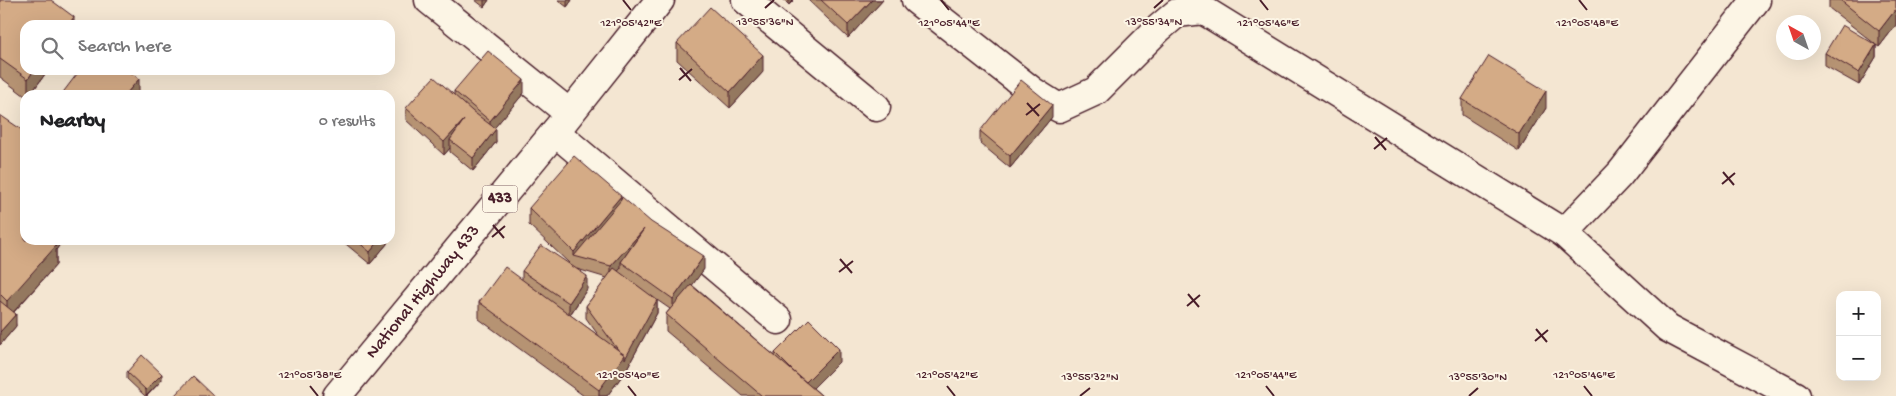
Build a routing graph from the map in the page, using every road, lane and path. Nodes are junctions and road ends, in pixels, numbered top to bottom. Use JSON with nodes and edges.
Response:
{"nodes":[{"id":1,"x":429,"y":0,"type":"edge"},
{"id":2,"x":660,"y":0,"type":"edge"},
{"id":3,"x":746,"y":0,"type":"edge"},
{"id":4,"x":916,"y":0,"type":"edge"},
{"id":5,"x":1756,"y":0,"type":"edge"},
{"id":6,"x":876,"y":106,"type":"dead end"},
{"id":7,"x":562,"y":122,"type":"junction"},
{"id":8,"x":1564,"y":233,"type":"junction"},
{"id":9,"x":778,"y":320,"type":"dead end"},
{"id":10,"x":337,"y":396,"type":"edge"},
{"id":11,"x":1796,"y":396,"type":"edge"}],
"edges":[{"from":1,"to":7,"type":"street"},
{"from":2,"to":7,"type":"street","name":"National Highway 433","number":"433"},
{"from":3,"to":6,"type":"street"},
{"from":4,"to":8,"type":"street"},
{"from":5,"to":8,"type":"street"},
{"from":7,"to":9,"type":"street"},
{"from":7,"to":10,"type":"street","name":"National Highway 433","number":"433"},
{"from":8,"to":11,"type":"street"}]}
